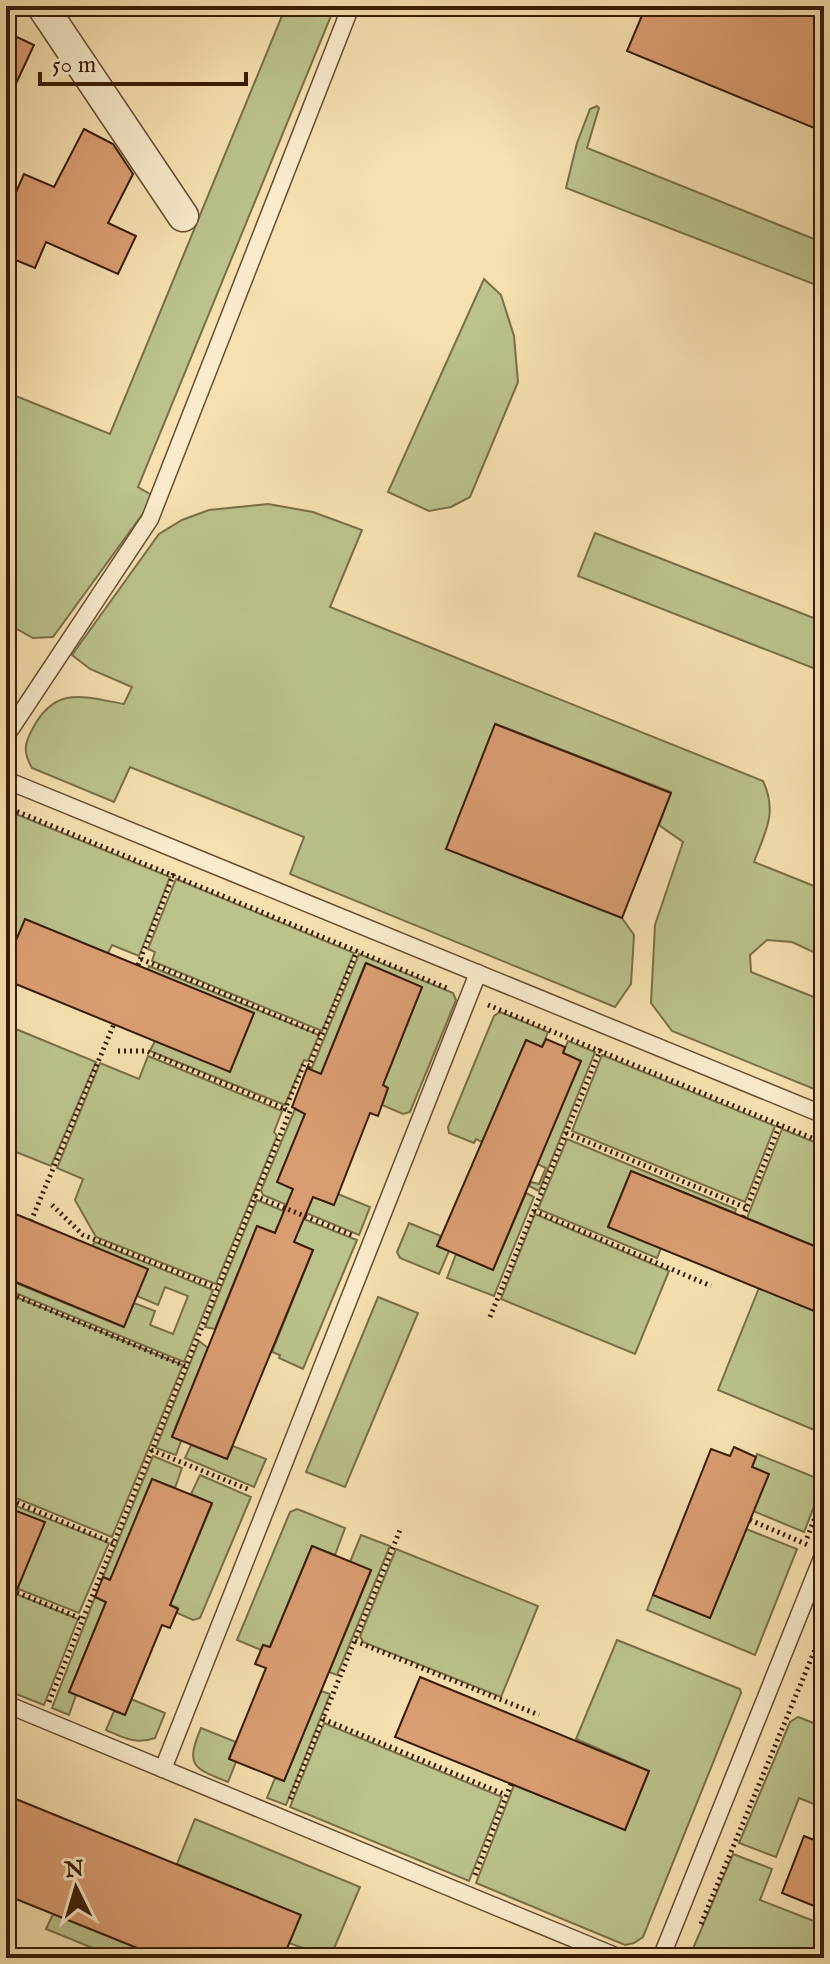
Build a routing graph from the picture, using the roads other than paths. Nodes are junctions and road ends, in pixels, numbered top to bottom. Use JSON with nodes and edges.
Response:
{"nodes":[{"id":1,"x":42,"y":6,"type":"edge"},
{"id":2,"x":351,"y":6,"type":"edge"},
{"id":3,"x":183,"y":216,"type":"dead end"},
{"id":4,"x":6,"y":736,"type":"edge"},
{"id":5,"x":6,"y":780,"type":"edge"},
{"id":6,"x":478,"y":973,"type":"junction"},
{"id":7,"x":824,"y":1115,"type":"edge"},
{"id":8,"x":819,"y":1550,"type":"edge"},
{"id":9,"x":6,"y":1704,"type":"edge"},
{"id":10,"x":163,"y":1769,"type":"junction"},
{"id":11,"x":620,"y":1958,"type":"edge"},
{"id":12,"x":661,"y":1958,"type":"edge"}],
"edges":[{"from":1,"to":3,"type":"street"},
{"from":2,"to":4,"type":"lane"},
{"from":5,"to":6,"type":"lane"},
{"from":6,"to":7,"type":"lane"},
{"from":6,"to":10,"type":"lane"},
{"from":8,"to":12,"type":"lane"},
{"from":9,"to":10,"type":"lane"},
{"from":10,"to":11,"type":"lane"}]}
